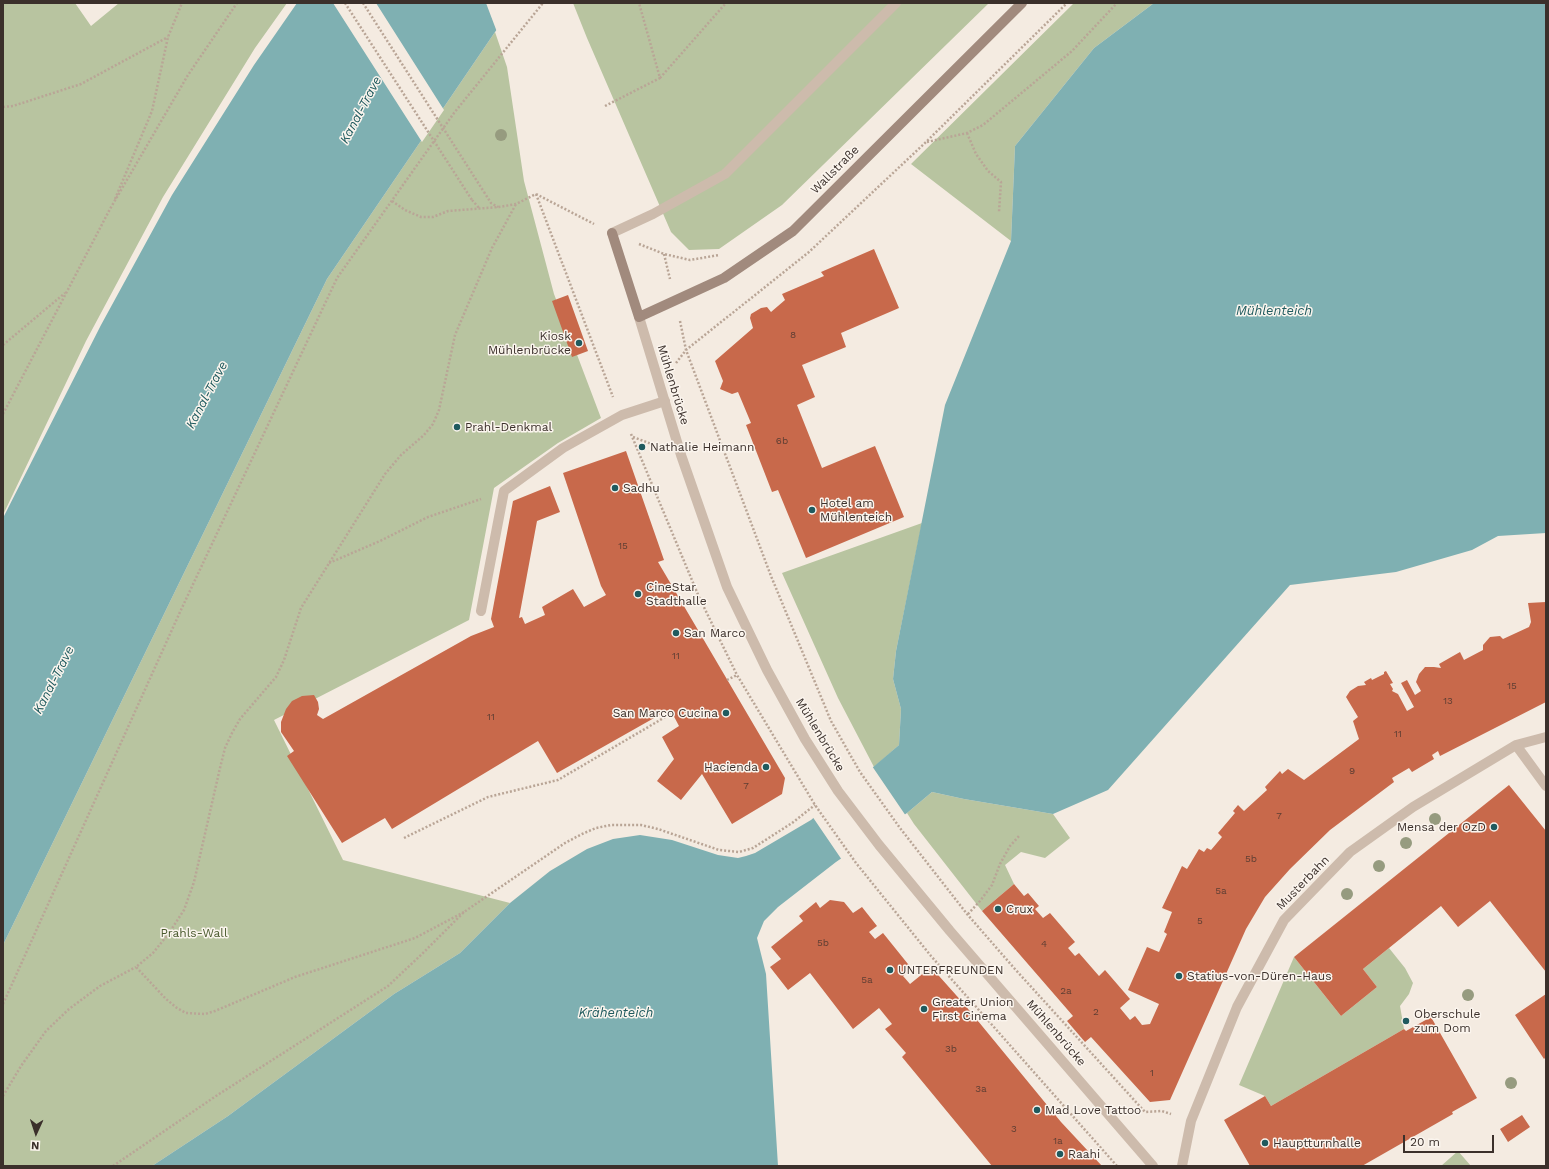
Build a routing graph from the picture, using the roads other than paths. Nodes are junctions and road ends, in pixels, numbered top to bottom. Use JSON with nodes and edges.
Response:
{"nodes":[{"id":1,"x":896,"y":3,"type":"edge"},
{"id":2,"x":1022,"y":3,"type":"edge"},
{"id":3,"x":612,"y":233,"type":"joint"},
{"id":4,"x":639,"y":317,"type":"junction"},
{"id":5,"x":665,"y":401,"type":"junction"},
{"id":6,"x":481,"y":611,"type":"dead end"},
{"id":7,"x":1546,"y":737,"type":"edge"},
{"id":8,"x":1516,"y":745,"type":"junction"},
{"id":9,"x":1546,"y":786,"type":"edge"},
{"id":10,"x":1152,"y":1166,"type":"edge"},
{"id":11,"x":1182,"y":1166,"type":"edge"}],
"edges":[{"from":1,"to":3,"type":"street"},
{"from":2,"to":4,"type":"main road","name":"Wallstraße"},
{"from":3,"to":4,"type":"main road","name":"Mühlenbrücke"},
{"from":4,"to":5,"type":"street","name":"Mühlenbrücke"},
{"from":5,"to":6,"type":"street"},
{"from":5,"to":10,"type":"street","name":"Mühlenbrücke"},
{"from":7,"to":8,"type":"street","name":"Musterbahn"},
{"from":8,"to":9,"type":"street"},
{"from":8,"to":11,"type":"street","name":"Musterbahn"}]}
